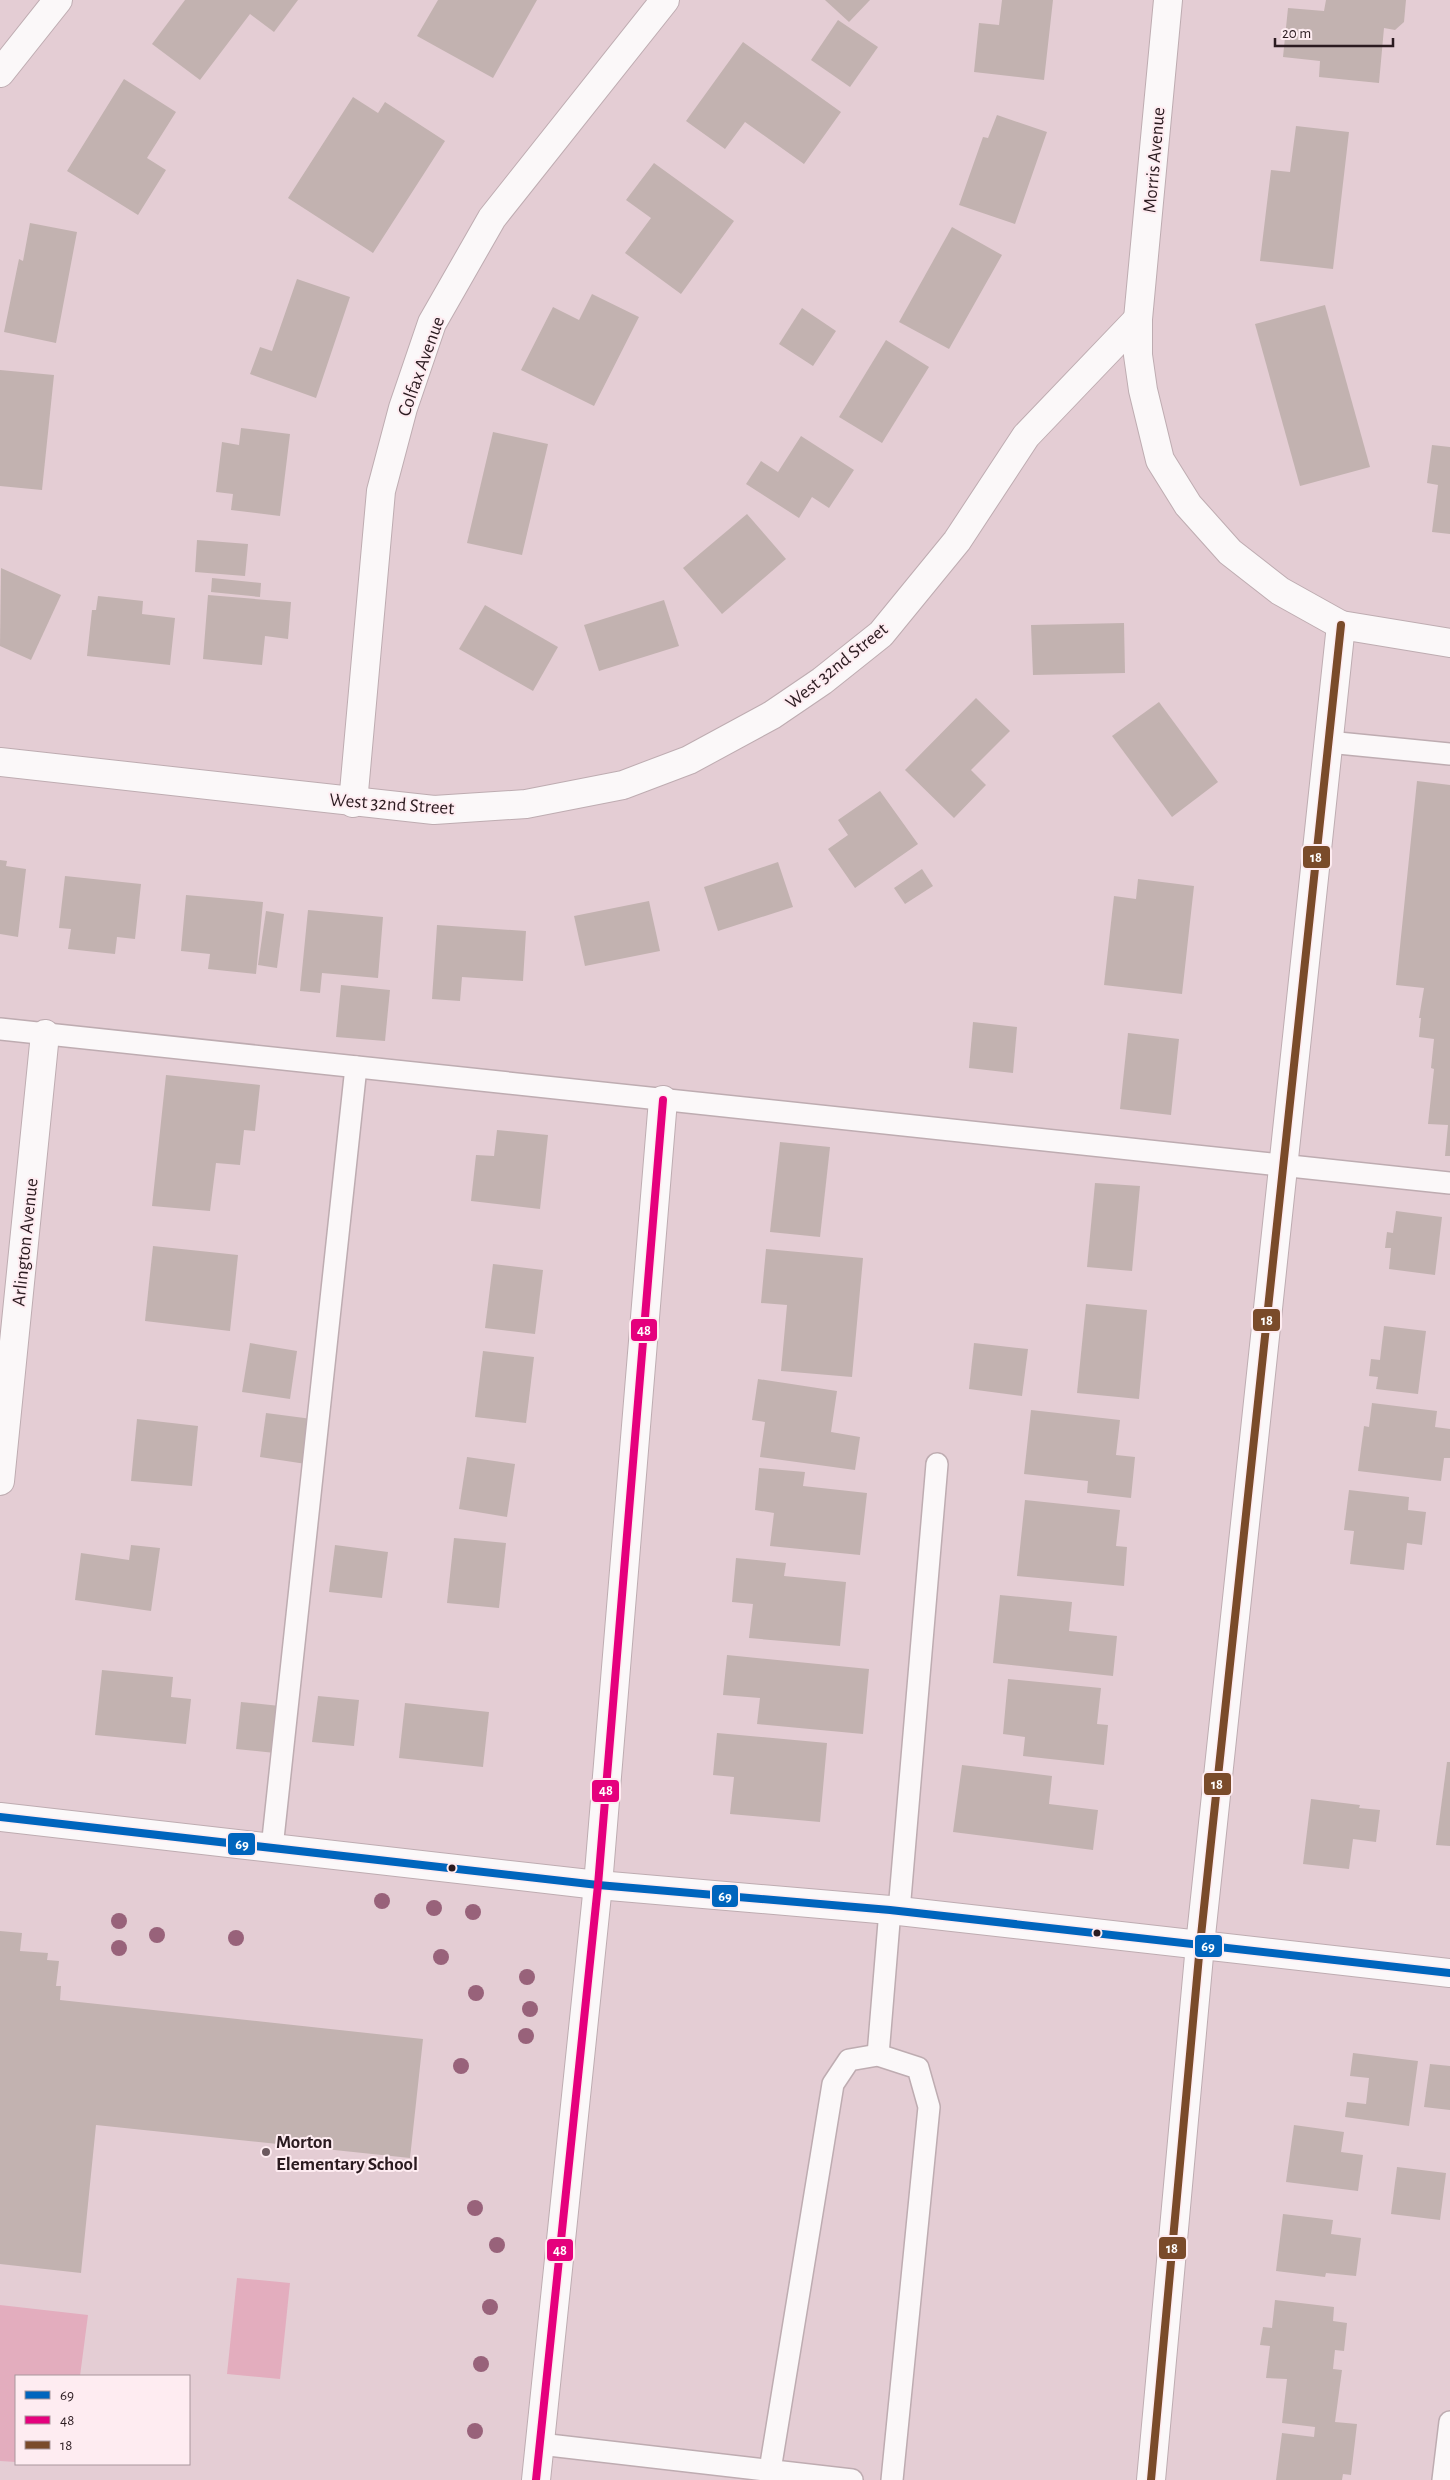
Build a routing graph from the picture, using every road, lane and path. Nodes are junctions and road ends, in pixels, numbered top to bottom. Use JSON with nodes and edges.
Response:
{"nodes":[{"id":1,"x":58,"y":0,"type":"edge"},
{"id":2,"x":665,"y":0,"type":"edge"},
{"id":3,"x":1168,"y":0,"type":"edge"},
{"id":4,"x":0,"y":73,"type":"edge"},
{"id":5,"x":1138,"y":320,"type":"junction"},
{"id":6,"x":1341,"y":625,"type":"junction"},
{"id":7,"x":1450,"y":643,"type":"edge"},
{"id":8,"x":1328,"y":742,"type":"junction"},
{"id":9,"x":1450,"y":754,"type":"edge"},
{"id":10,"x":0,"y":762,"type":"edge"},
{"id":11,"x":353,"y":803,"type":"junction"},
{"id":12,"x":0,"y":1029,"type":"edge"},
{"id":13,"x":45,"y":1034,"type":"junction"},
{"id":14,"x":356,"y":1067,"type":"junction"},
{"id":15,"x":663,"y":1100,"type":"junction"},
{"id":16,"x":1282,"y":1165,"type":"junction"},
{"id":17,"x":1450,"y":1183,"type":"edge"},
{"id":18,"x":936,"y":1464,"type":"dead end"},
{"id":19,"x":0,"y":1481,"type":"edge"},
{"id":20,"x":0,"y":1817,"type":"edge"},
{"id":21,"x":272,"y":1848,"type":"junction"},
{"id":22,"x":598,"y":1884,"type":"junction"},
{"id":23,"x":894,"y":1910,"type":"junction"},
{"id":24,"x":1200,"y":1945,"type":"junction"},
{"id":25,"x":1450,"y":1973,"type":"edge"},
{"id":26,"x":878,"y":2055,"type":"junction"},
{"id":27,"x":1450,"y":2422,"type":"edge"},
{"id":28,"x":540,"y":2444,"type":"junction"},
{"id":29,"x":770,"y":2470,"type":"junction"},
{"id":30,"x":536,"y":2480,"type":"edge"},
{"id":31,"x":852,"y":2480,"type":"edge"},
{"id":32,"x":892,"y":2480,"type":"edge"},
{"id":33,"x":1151,"y":2480,"type":"edge"},
{"id":34,"x":1443,"y":2480,"type":"edge"}],
"edges":[{"from":1,"to":4,"type":"street"},
{"from":2,"to":11,"type":"street","name":"Colfax Avenue"},
{"from":3,"to":5,"type":"street","name":"Morris Avenue"},
{"from":5,"to":6,"type":"street"},
{"from":5,"to":11,"type":"street","name":"West 32nd Street"},
{"from":6,"to":7,"type":"street"},
{"from":6,"to":8,"type":"street"},
{"from":8,"to":9,"type":"lane"},
{"from":8,"to":16,"type":"street"},
{"from":10,"to":11,"type":"street","name":"West 32nd Street"},
{"from":12,"to":13,"type":"lane"},
{"from":13,"to":14,"type":"lane"},
{"from":13,"to":19,"type":"street","name":"Arlington Avenue"},
{"from":14,"to":15,"type":"lane"},
{"from":14,"to":21,"type":"lane"},
{"from":15,"to":16,"type":"lane"},
{"from":15,"to":22,"type":"street"},
{"from":16,"to":17,"type":"lane"},
{"from":16,"to":24,"type":"street"},
{"from":18,"to":23,"type":"lane"},
{"from":20,"to":21,"type":"street"},
{"from":21,"to":22,"type":"street"},
{"from":22,"to":23,"type":"street"},
{"from":22,"to":28,"type":"street"},
{"from":23,"to":24,"type":"street"},
{"from":23,"to":26,"type":"lane"},
{"from":24,"to":25,"type":"street"},
{"from":24,"to":33,"type":"street"},
{"from":26,"to":29,"type":"lane"},
{"from":26,"to":32,"type":"lane"},
{"from":27,"to":34,"type":"lane"},
{"from":28,"to":29,"type":"lane"},
{"from":28,"to":30,"type":"street"},
{"from":29,"to":31,"type":"lane"}]}
